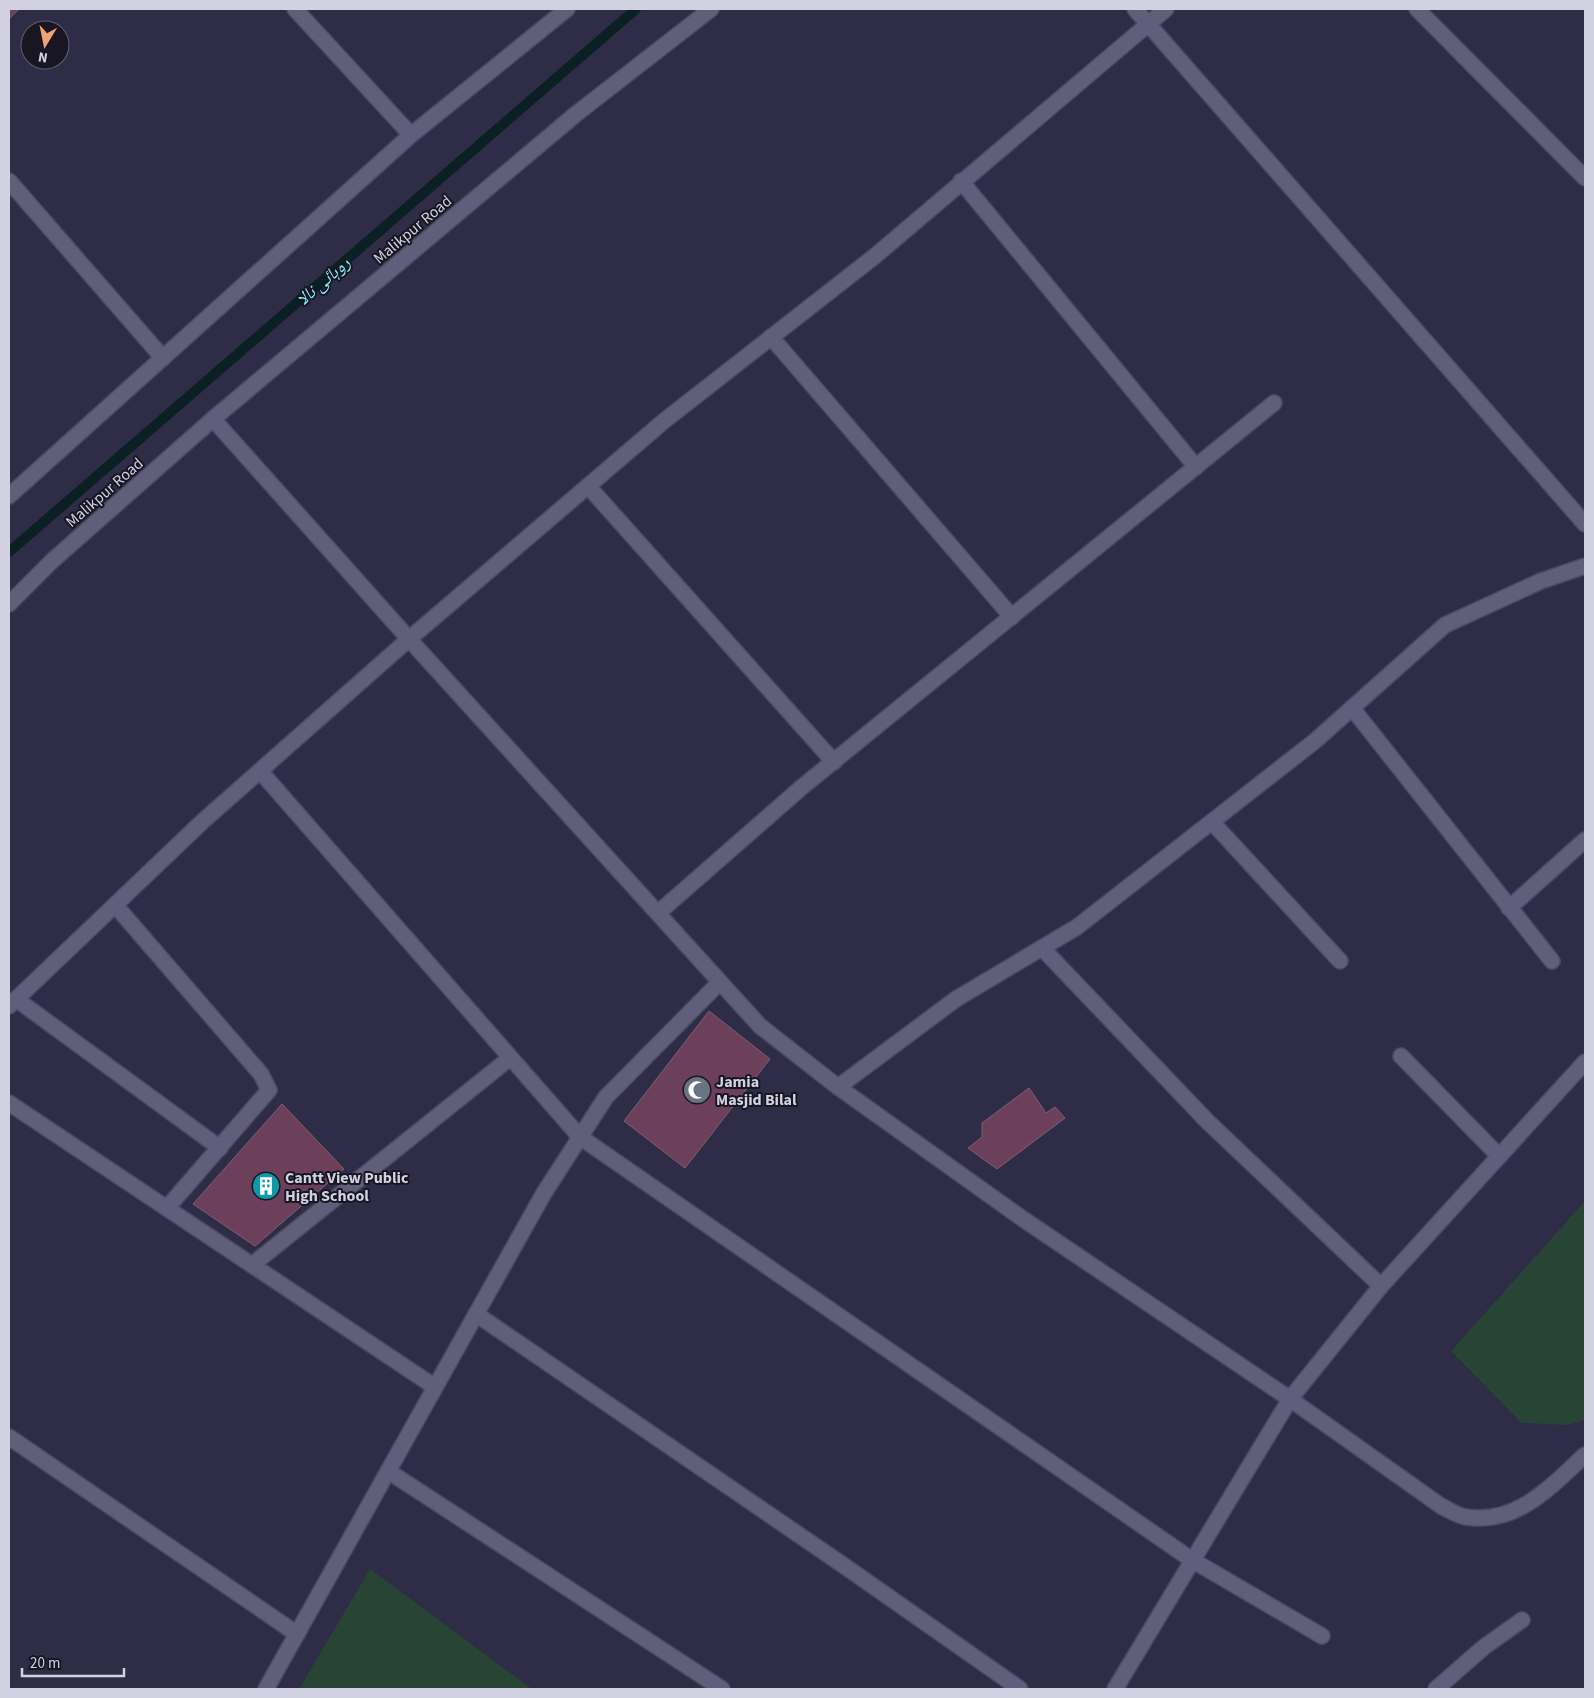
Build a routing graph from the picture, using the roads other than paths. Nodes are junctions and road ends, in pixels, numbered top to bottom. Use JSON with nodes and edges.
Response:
{"nodes":[{"id":1,"x":295,"y":9,"type":"edge"},
{"id":2,"x":567,"y":9,"type":"edge"},
{"id":3,"x":710,"y":9,"type":"edge"},
{"id":4,"x":1135,"y":9,"type":"edge"},
{"id":5,"x":1166,"y":9,"type":"edge"},
{"id":6,"x":1417,"y":9,"type":"edge"},
{"id":7,"x":1148,"y":25,"type":"junction"},
{"id":8,"x":411,"y":135,"type":"junction"},
{"id":9,"x":1585,"y":178,"type":"edge"},
{"id":10,"x":9,"y":181,"type":"edge"},
{"id":11,"x":961,"y":181,"type":"junction"},
{"id":12,"x":771,"y":337,"type":"junction"},
{"id":13,"x":163,"y":358,"type":"junction"},
{"id":14,"x":1274,"y":404,"type":"dead end"},
{"id":15,"x":213,"y":419,"type":"junction"},
{"id":16,"x":1196,"y":467,"type":"junction"},
{"id":17,"x":588,"y":486,"type":"junction"},
{"id":18,"x":9,"y":496,"type":"edge"},
{"id":19,"x":1585,"y":524,"type":"edge"},
{"id":20,"x":1585,"y":566,"type":"edge"},
{"id":21,"x":9,"y":604,"type":"edge"},
{"id":22,"x":1012,"y":617,"type":"junction"},
{"id":23,"x":409,"y":639,"type":"junction"},
{"id":24,"x":1352,"y":708,"type":"junction"},
{"id":25,"x":834,"y":762,"type":"junction"},
{"id":26,"x":260,"y":771,"type":"junction"},
{"id":27,"x":1212,"y":822,"type":"junction"},
{"id":28,"x":1585,"y":840,"type":"edge"},
{"id":29,"x":115,"y":906,"type":"junction"},
{"id":30,"x":1510,"y":908,"type":"junction"},
{"id":31,"x":658,"y":913,"type":"junction"},
{"id":32,"x":1042,"y":948,"type":"junction"},
{"id":33,"x":1340,"y":961,"type":"dead end"},
{"id":34,"x":1552,"y":961,"type":"dead end"},
{"id":35,"x":720,"y":982,"type":"junction"},
{"id":36,"x":13,"y":1003,"type":"edge"},
{"id":37,"x":1401,"y":1056,"type":"dead end"},
{"id":38,"x":510,"y":1058,"type":"junction"},
{"id":39,"x":1585,"y":1062,"type":"edge"},
{"id":40,"x":838,"y":1087,"type":"junction"},
{"id":41,"x":9,"y":1103,"type":"edge"},
{"id":42,"x":580,"y":1137,"type":"junction"},
{"id":43,"x":220,"y":1148,"type":"junction"},
{"id":44,"x":1499,"y":1156,"type":"junction"},
{"id":45,"x":167,"y":1208,"type":"junction"},
{"id":46,"x":252,"y":1265,"type":"junction"},
{"id":47,"x":1381,"y":1286,"type":"junction"},
{"id":48,"x":476,"y":1314,"type":"junction"},
{"id":49,"x":435,"y":1387,"type":"junction"},
{"id":50,"x":1290,"y":1399,"type":"junction"},
{"id":51,"x":9,"y":1437,"type":"edge"},
{"id":52,"x":1585,"y":1455,"type":"edge"},
{"id":53,"x":388,"y":1471,"type":"junction"},
{"id":54,"x":1192,"y":1560,"type":"junction"},
{"id":55,"x":1522,"y":1620,"type":"dead end"},
{"id":56,"x":297,"y":1634,"type":"junction"},
{"id":57,"x":1322,"y":1636,"type":"dead end"},
{"id":58,"x":266,"y":1689,"type":"edge"},
{"id":59,"x":722,"y":1689,"type":"edge"},
{"id":60,"x":1020,"y":1689,"type":"edge"},
{"id":61,"x":1115,"y":1689,"type":"edge"},
{"id":62,"x":1436,"y":1689,"type":"edge"}],
"edges":[{"from":1,"to":8,"type":"street"},
{"from":2,"to":8,"type":"street"},
{"from":3,"to":15,"type":"street","name":"Malikpur Road"},
{"from":4,"to":7,"type":"street"},
{"from":5,"to":7,"type":"street"},
{"from":6,"to":9,"type":"street"},
{"from":7,"to":11,"type":"street"},
{"from":7,"to":19,"type":"street"},
{"from":8,"to":13,"type":"street"},
{"from":10,"to":13,"type":"street"},
{"from":11,"to":12,"type":"street"},
{"from":11,"to":16,"type":"street"},
{"from":12,"to":17,"type":"street"},
{"from":12,"to":22,"type":"street"},
{"from":13,"to":18,"type":"street"},
{"from":14,"to":16,"type":"street"},
{"from":15,"to":21,"type":"street","name":"Malikpur Road"},
{"from":15,"to":23,"type":"street"},
{"from":16,"to":22,"type":"street"},
{"from":17,"to":23,"type":"street"},
{"from":17,"to":25,"type":"street"},
{"from":20,"to":24,"type":"street"},
{"from":22,"to":25,"type":"street"},
{"from":23,"to":26,"type":"street"},
{"from":23,"to":31,"type":"street"},
{"from":24,"to":27,"type":"street"},
{"from":24,"to":30,"type":"street"},
{"from":25,"to":31,"type":"street"},
{"from":26,"to":29,"type":"street"},
{"from":26,"to":38,"type":"street"},
{"from":27,"to":32,"type":"street"},
{"from":27,"to":33,"type":"street"},
{"from":28,"to":30,"type":"street"},
{"from":29,"to":36,"type":"street"},
{"from":29,"to":43,"type":"street"},
{"from":30,"to":34,"type":"street"},
{"from":31,"to":35,"type":"street"},
{"from":32,"to":40,"type":"street"},
{"from":32,"to":47,"type":"street"},
{"from":35,"to":40,"type":"street"},
{"from":35,"to":42,"type":"street"},
{"from":36,"to":43,"type":"street"},
{"from":37,"to":44,"type":"street"},
{"from":38,"to":42,"type":"street"},
{"from":38,"to":46,"type":"street"},
{"from":39,"to":44,"type":"street"},
{"from":40,"to":50,"type":"street"},
{"from":41,"to":45,"type":"street"},
{"from":42,"to":48,"type":"street"},
{"from":42,"to":54,"type":"street"},
{"from":43,"to":45,"type":"street"},
{"from":44,"to":47,"type":"street"},
{"from":45,"to":46,"type":"street"},
{"from":46,"to":49,"type":"street"},
{"from":47,"to":50,"type":"street"},
{"from":48,"to":49,"type":"street"},
{"from":48,"to":60,"type":"street"},
{"from":49,"to":53,"type":"street"},
{"from":50,"to":52,"type":"street"},
{"from":50,"to":54,"type":"street"},
{"from":51,"to":56,"type":"street"},
{"from":53,"to":56,"type":"street"},
{"from":53,"to":59,"type":"street"},
{"from":54,"to":57,"type":"street"},
{"from":54,"to":61,"type":"street"},
{"from":55,"to":62,"type":"street"},
{"from":56,"to":58,"type":"street"}]}
